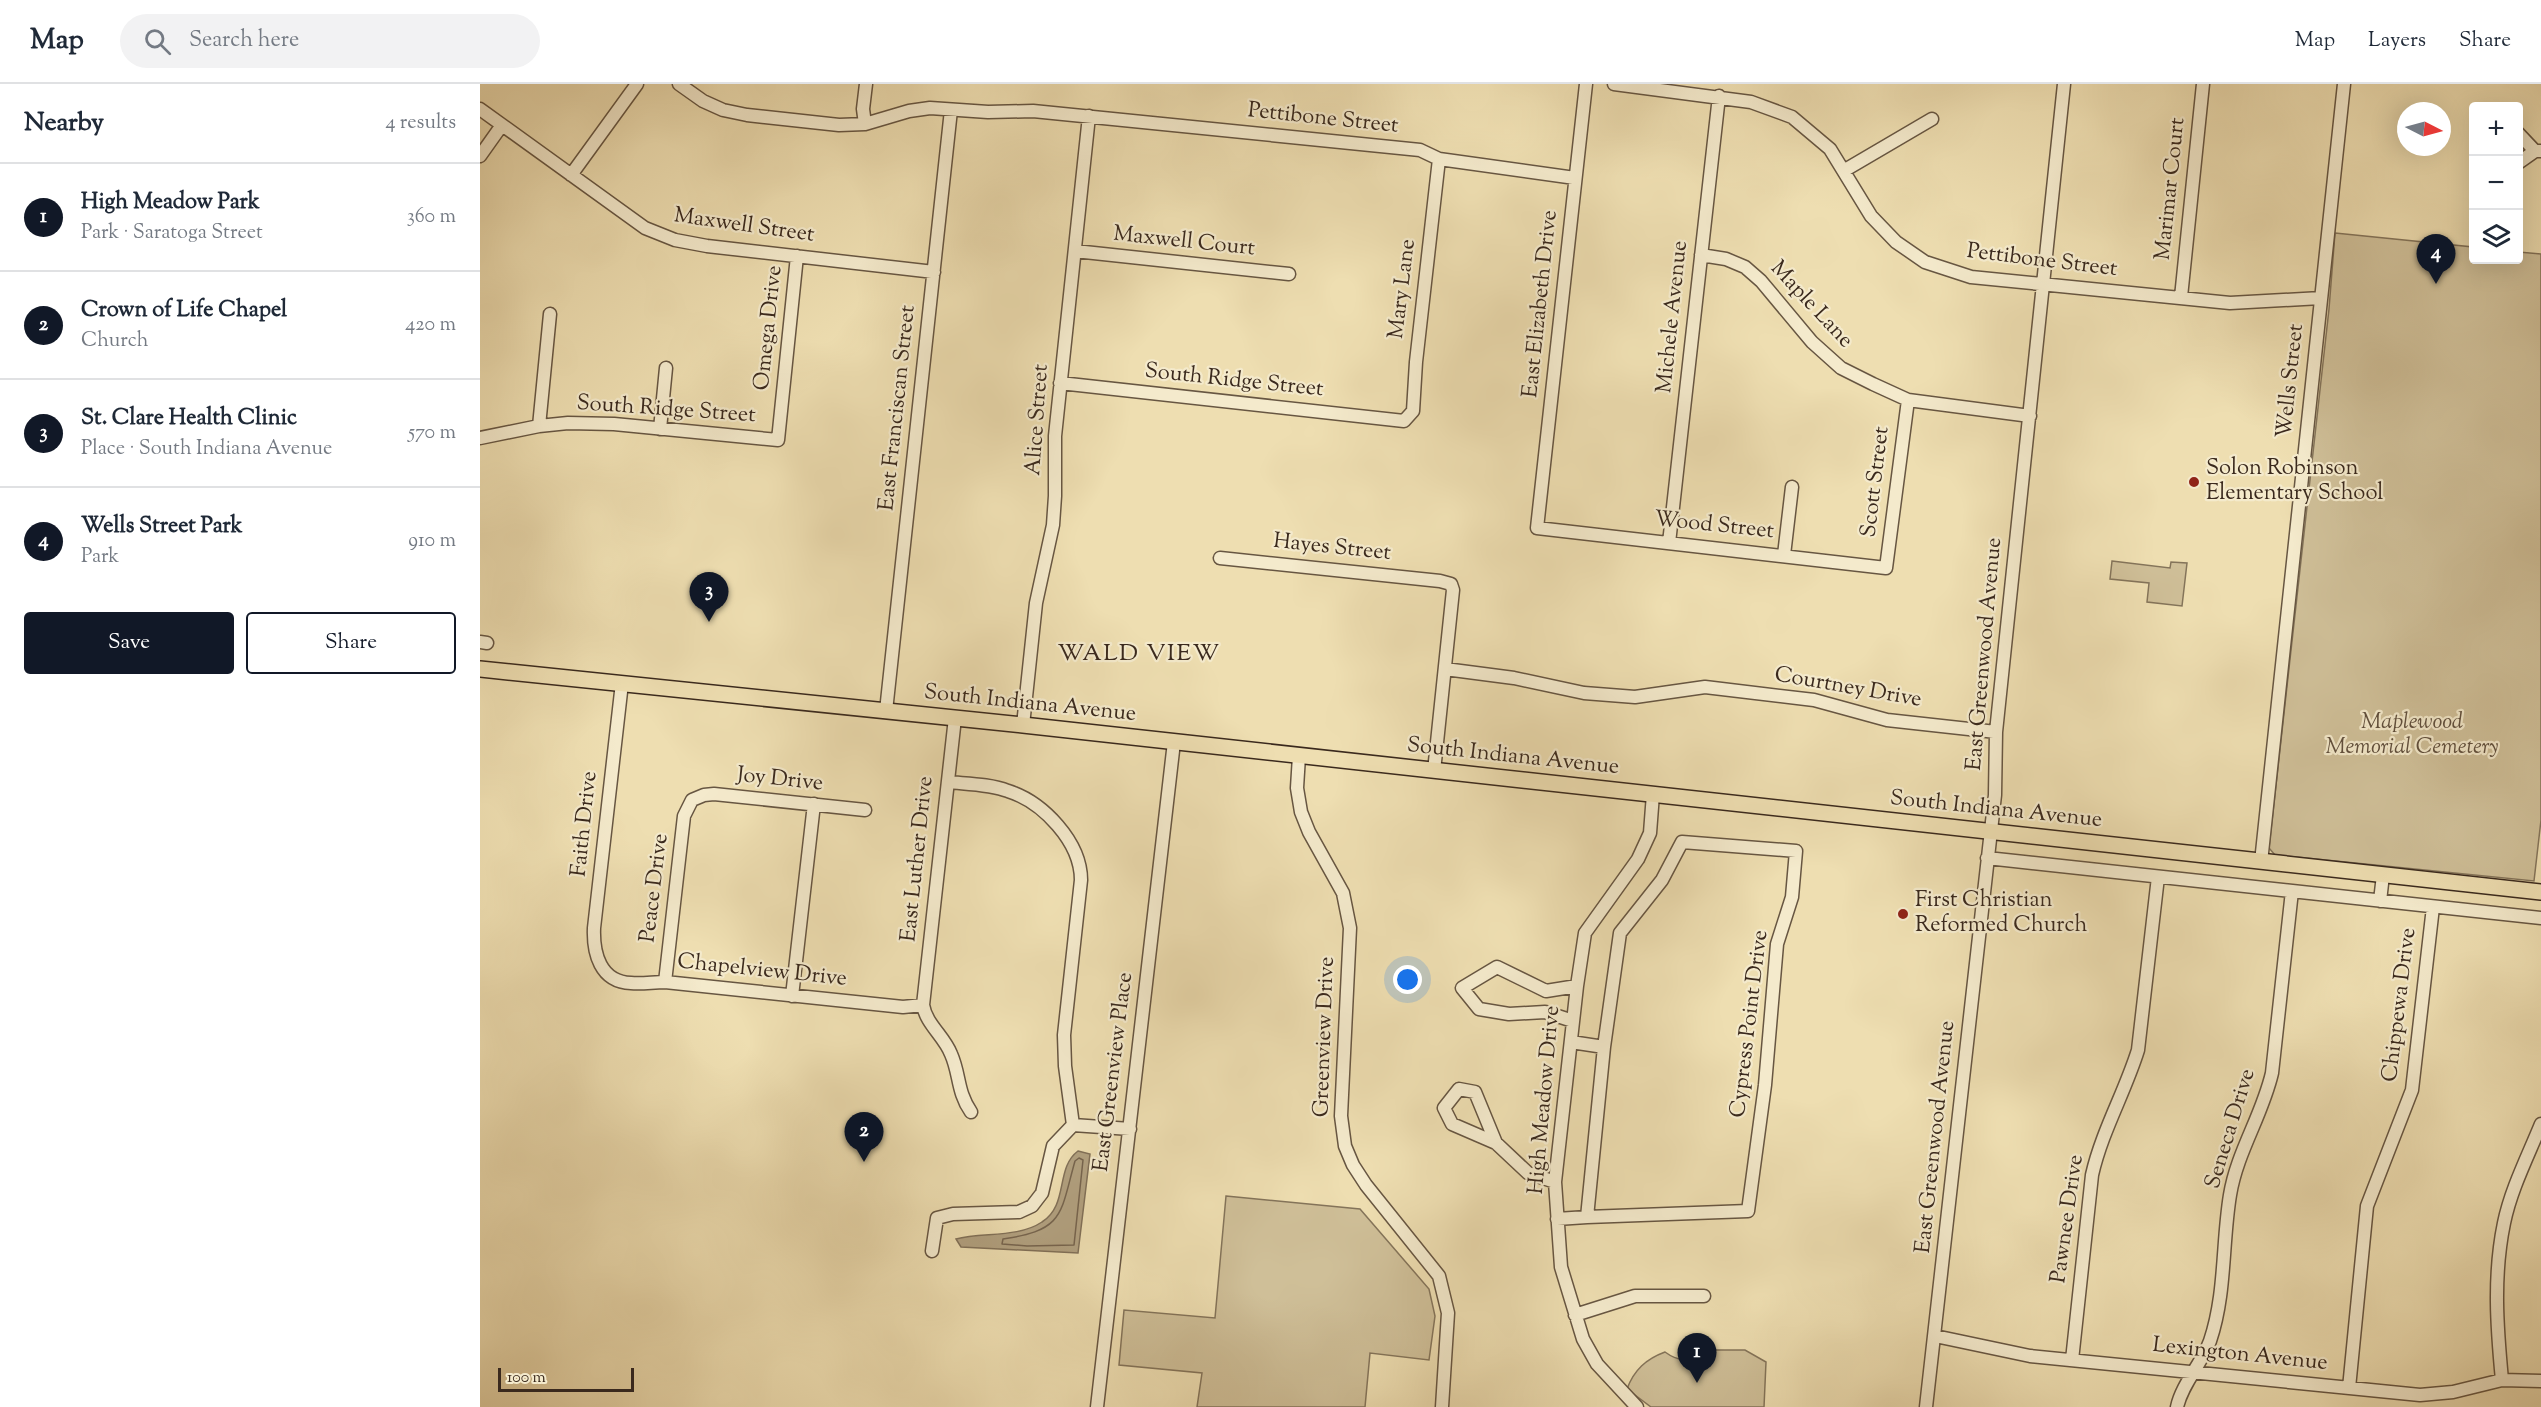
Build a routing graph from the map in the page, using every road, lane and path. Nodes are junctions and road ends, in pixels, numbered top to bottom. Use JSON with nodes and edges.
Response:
{"nodes":[{"id":1,"x":637,"y":84,"type":"edge"},
{"id":2,"x":680,"y":84,"type":"edge"},
{"id":3,"x":866,"y":84,"type":"edge"},
{"id":4,"x":1586,"y":84,"type":"edge"},
{"id":5,"x":1614,"y":84,"type":"edge"},
{"id":6,"x":2064,"y":84,"type":"edge"},
{"id":7,"x":2203,"y":84,"type":"edge"},
{"id":8,"x":2344,"y":84,"type":"edge"},
{"id":9,"x":1719,"y":96,"type":"junction"},
{"id":10,"x":480,"y":109,"type":"edge"},
{"id":11,"x":951,"y":110,"type":"junction"},
{"id":12,"x":1089,"y":116,"type":"junction"},
{"id":13,"x":1932,"y":119,"type":"dead end"},
{"id":14,"x":865,"y":124,"type":"junction"},
{"id":15,"x":502,"y":125,"type":"junction"},
{"id":16,"x":2523,"y":138,"type":"edge"},
{"id":17,"x":2538,"y":151,"type":"edge"},
{"id":18,"x":480,"y":156,"type":"edge"},
{"id":19,"x":1439,"y":159,"type":"junction"},
{"id":20,"x":2523,"y":160,"type":"edge"},
{"id":21,"x":1845,"y":170,"type":"junction"},
{"id":22,"x":570,"y":175,"type":"junction"},
{"id":23,"x":1575,"y":178,"type":"junction"},
{"id":24,"x":1075,"y":251,"type":"junction"},
{"id":25,"x":1701,"y":255,"type":"junction"},
{"id":26,"x":797,"y":256,"type":"junction"},
{"id":27,"x":934,"y":272,"type":"junction"},
{"id":28,"x":1289,"y":274,"type":"dead end"},
{"id":29,"x":2043,"y":284,"type":"junction"},
{"id":30,"x":2181,"y":297,"type":"junction"},
{"id":31,"x":2321,"y":298,"type":"junction"},
{"id":32,"x":550,"y":314,"type":"dead end"},
{"id":33,"x":666,"y":368,"type":"dead end"},
{"id":34,"x":1060,"y":383,"type":"junction"},
{"id":35,"x":1908,"y":400,"type":"junction"},
{"id":36,"x":2030,"y":416,"type":"junction"},
{"id":37,"x":1404,"y":421,"type":"joint"},
{"id":38,"x":539,"y":426,"type":"junction"},
{"id":39,"x":660,"y":429,"type":"junction"},
{"id":40,"x":480,"y":438,"type":"edge"},
{"id":41,"x":778,"y":440,"type":"joint"},
{"id":42,"x":1792,"y":487,"type":"dead end"},
{"id":43,"x":1537,"y":528,"type":"joint"},
{"id":44,"x":1670,"y":543,"type":"junction"},
{"id":45,"x":1784,"y":555,"type":"junction"},
{"id":46,"x":1220,"y":558,"type":"dead end"},
{"id":47,"x":1886,"y":568,"type":"joint"},
{"id":48,"x":480,"y":669,"type":"edge"},
{"id":49,"x":1445,"y":669,"type":"junction"},
{"id":50,"x":622,"y":684,"type":"junction"},
{"id":51,"x":886,"y":711,"type":"junction"},
{"id":52,"x":955,"y":718,"type":"junction"},
{"id":53,"x":1023,"y":725,"type":"junction"},
{"id":54,"x":1996,"y":732,"type":"junction"},
{"id":55,"x":1174,"y":742,"type":"junction"},
{"id":56,"x":1299,"y":756,"type":"junction"},
{"id":57,"x":1434,"y":771,"type":"junction"},
{"id":58,"x":948,"y":782,"type":"junction"},
{"id":59,"x":1653,"y":794,"type":"junction"},
{"id":60,"x":692,"y":800,"type":"joint"},
{"id":61,"x":813,"y":804,"type":"junction"},
{"id":62,"x":864,"y":810,"type":"dead end"},
{"id":63,"x":1990,"y":832,"type":"junction"},
{"id":64,"x":1987,"y":858,"type":"junction"},
{"id":65,"x":2261,"y":862,"type":"junction"},
{"id":66,"x":2383,"y":875,"type":"junction"},
{"id":67,"x":2158,"y":877,"type":"junction"},
{"id":68,"x":2292,"y":891,"type":"junction"},
{"id":69,"x":2541,"y":892,"type":"edge"},
{"id":70,"x":2380,"y":901,"type":"junction"},
{"id":71,"x":2433,"y":906,"type":"junction"},
{"id":72,"x":2541,"y":918,"type":"edge"},
{"id":73,"x":602,"y":967,"type":"joint"},
{"id":74,"x":665,"y":982,"type":"junction"},
{"id":75,"x":1577,"y":986,"type":"junction"},
{"id":76,"x":792,"y":996,"type":"junction"},
{"id":77,"x":924,"y":1005,"type":"junction"},
{"id":78,"x":1573,"y":1021,"type":"junction"},
{"id":79,"x":1571,"y":1042,"type":"junction"},
{"id":80,"x":1604,"y":1047,"type":"junction"},
{"id":81,"x":971,"y":1112,"type":"dead end"},
{"id":82,"x":2541,"y":1124,"type":"edge"},
{"id":83,"x":1073,"y":1125,"type":"junction"},
{"id":84,"x":1130,"y":1129,"type":"junction"},
{"id":85,"x":1496,"y":1143,"type":"junction"},
{"id":86,"x":1555,"y":1182,"type":"junction"},
{"id":87,"x":1587,"y":1217,"type":"junction"},
{"id":88,"x":1557,"y":1219,"type":"junction"},
{"id":89,"x":932,"y":1251,"type":"dead end"},
{"id":90,"x":1704,"y":1296,"type":"dead end"},
{"id":91,"x":1575,"y":1315,"type":"junction"},
{"id":92,"x":1935,"y":1336,"type":"junction"},
{"id":93,"x":2072,"y":1360,"type":"junction"},
{"id":94,"x":2195,"y":1371,"type":"junction"},
{"id":95,"x":2502,"y":1380,"type":"junction"},
{"id":96,"x":2541,"y":1381,"type":"edge"},
{"id":97,"x":2349,"y":1388,"type":"junction"},
{"id":98,"x":1097,"y":1407,"type":"edge"},
{"id":99,"x":1442,"y":1407,"type":"edge"},
{"id":100,"x":1636,"y":1407,"type":"edge"},
{"id":101,"x":1926,"y":1407,"type":"edge"},
{"id":102,"x":2177,"y":1407,"type":"edge"}],
"edges":[{"from":1,"to":22,"type":"street"},
{"from":2,"to":14,"type":"street","name":"Pettibone Street"},
{"from":3,"to":14,"type":"street"},
{"from":4,"to":23,"type":"street","name":"East Elizabeth Drive"},
{"from":5,"to":9,"type":"street","name":"Pettibone Street"},
{"from":6,"to":29,"type":"street","name":"East Greenwood Avenue"},
{"from":7,"to":30,"type":"street","name":"Marimar Court"},
{"from":8,"to":31,"type":"street","name":"Wells Street"},
{"from":9,"to":21,"type":"street","name":"Pettibone Street"},
{"from":9,"to":25,"type":"street","name":"Michele Avenue"},
{"from":10,"to":15,"type":"street","name":"Maxwell Street"},
{"from":11,"to":12,"type":"street","name":"Pettibone Street"},
{"from":11,"to":14,"type":"street","name":"Pettibone Street"},
{"from":11,"to":27,"type":"street","name":"East Franciscan Street"},
{"from":12,"to":19,"type":"street","name":"Pettibone Street"},
{"from":12,"to":24,"type":"street","name":"Alice Street"},
{"from":13,"to":21,"type":"street"},
{"from":15,"to":18,"type":"street"},
{"from":15,"to":22,"type":"street","name":"Maxwell Street"},
{"from":16,"to":17,"type":"street"},
{"from":17,"to":20,"type":"street"},
{"from":19,"to":23,"type":"street","name":"Pettibone Street"},
{"from":19,"to":37,"type":"street","name":"Mary Lane"},
{"from":21,"to":29,"type":"street","name":"Pettibone Street"},
{"from":22,"to":26,"type":"street","name":"Maxwell Street"},
{"from":23,"to":43,"type":"street","name":"East Elizabeth Drive"},
{"from":24,"to":28,"type":"street","name":"Maxwell Court"},
{"from":24,"to":34,"type":"street","name":"Alice Street"},
{"from":25,"to":35,"type":"street","name":"Maple Lane"},
{"from":25,"to":44,"type":"street","name":"Michele Avenue"},
{"from":26,"to":27,"type":"street","name":"Maxwell Street"},
{"from":26,"to":41,"type":"street","name":"Omega Drive"},
{"from":27,"to":51,"type":"street","name":"East Franciscan Street"},
{"from":29,"to":30,"type":"street","name":"Pettibone Street"},
{"from":29,"to":36,"type":"street","name":"East Greenwood Avenue"},
{"from":30,"to":31,"type":"street","name":"Pettibone Street"},
{"from":31,"to":65,"type":"street","name":"Wells Street"},
{"from":32,"to":38,"type":"street"},
{"from":33,"to":39,"type":"street"},
{"from":34,"to":37,"type":"street","name":"South Ridge Street"},
{"from":34,"to":53,"type":"street","name":"Alice Street"},
{"from":35,"to":36,"type":"street","name":"Maple Lane"},
{"from":35,"to":47,"type":"street","name":"Scott Street"},
{"from":36,"to":54,"type":"street","name":"East Greenwood Avenue"},
{"from":38,"to":39,"type":"street","name":"South Ridge Street"},
{"from":38,"to":40,"type":"street","name":"South Ridge Street"},
{"from":39,"to":41,"type":"street","name":"South Ridge Street"},
{"from":42,"to":45,"type":"street"},
{"from":43,"to":44,"type":"street","name":"Wood Street"},
{"from":44,"to":45,"type":"street","name":"Wood Street"},
{"from":45,"to":47,"type":"street","name":"Wood Street"},
{"from":46,"to":49,"type":"street","name":"Hayes Street"},
{"from":48,"to":50,"type":"main road","name":"South Indiana Avenue"},
{"from":49,"to":54,"type":"street","name":"Courtney Drive"},
{"from":49,"to":57,"type":"street"},
{"from":50,"to":51,"type":"main road","name":"South Indiana Avenue"},
{"from":50,"to":73,"type":"street","name":"Faith Drive"},
{"from":51,"to":52,"type":"main road","name":"South Indiana Avenue"},
{"from":52,"to":53,"type":"main road","name":"South Indiana Avenue"},
{"from":52,"to":58,"type":"street","name":"East Luther Drive"},
{"from":53,"to":55,"type":"main road","name":"South Indiana Avenue"},
{"from":54,"to":63,"type":"street","name":"East Greenwood Avenue"},
{"from":55,"to":56,"type":"main road","name":"South Indiana Avenue"},
{"from":55,"to":84,"type":"street","name":"East Greenview Place"},
{"from":56,"to":57,"type":"main road","name":"South Indiana Avenue"},
{"from":56,"to":99,"type":"street","name":"Greenview Drive"},
{"from":57,"to":59,"type":"main road","name":"South Indiana Avenue"},
{"from":58,"to":77,"type":"street","name":"East Luther Drive"},
{"from":58,"to":83,"type":"street"},
{"from":59,"to":63,"type":"main road","name":"South Indiana Avenue"},
{"from":59,"to":75,"type":"street","name":"High Meadow Drive"},
{"from":60,"to":61,"type":"street","name":"Joy Drive"},
{"from":60,"to":74,"type":"street","name":"Peace Drive"},
{"from":61,"to":62,"type":"street","name":"Joy Drive"},
{"from":61,"to":76,"type":"street"},
{"from":63,"to":64,"type":"street","name":"East Greenwood Avenue"},
{"from":63,"to":65,"type":"main road","name":"South Indiana Avenue"},
{"from":64,"to":67,"type":"street"},
{"from":64,"to":92,"type":"street","name":"East Greenwood Avenue"},
{"from":65,"to":66,"type":"main road","name":"South Indiana Avenue"},
{"from":66,"to":69,"type":"main road","name":"South Indiana Avenue"},
{"from":66,"to":70,"type":"street"},
{"from":67,"to":68,"type":"street"},
{"from":67,"to":93,"type":"street","name":"Pawnee Drive"},
{"from":68,"to":70,"type":"street"},
{"from":68,"to":94,"type":"street","name":"Seneca Drive"},
{"from":70,"to":71,"type":"street"},
{"from":71,"to":72,"type":"street"},
{"from":71,"to":97,"type":"street","name":"Chippewa Drive"},
{"from":73,"to":74,"type":"street","name":"Chapelview Drive"},
{"from":74,"to":76,"type":"street","name":"Chapelview Drive"},
{"from":75,"to":78,"type":"street","name":"High Meadow Drive"},
{"from":75,"to":78,"type":"street"},
{"from":76,"to":77,"type":"street","name":"Chapelview Drive"},
{"from":77,"to":81,"type":"street"},
{"from":78,"to":79,"type":"street","name":"High Meadow Drive"},
{"from":79,"to":80,"type":"street"},
{"from":79,"to":86,"type":"street","name":"High Meadow Drive"},
{"from":80,"to":87,"type":"street","name":"Cypress Point Drive"},
{"from":80,"to":87,"type":"street","name":"Cypress Point Drive"},
{"from":82,"to":95,"type":"street"},
{"from":83,"to":84,"type":"street"},
{"from":83,"to":89,"type":"street"},
{"from":84,"to":98,"type":"street","name":"East Greenview Place"},
{"from":85,"to":85,"type":"street"},
{"from":85,"to":86,"type":"street"},
{"from":86,"to":88,"type":"street","name":"High Meadow Drive"},
{"from":87,"to":88,"type":"street"},
{"from":88,"to":91,"type":"street","name":"High Meadow Drive"},
{"from":90,"to":91,"type":"street"},
{"from":91,"to":100,"type":"street","name":"High Meadow Drive"},
{"from":92,"to":93,"type":"street","name":"Lexington Avenue"},
{"from":92,"to":101,"type":"street","name":"East Greenwood Avenue"},
{"from":93,"to":94,"type":"street","name":"Lexington Avenue"},
{"from":94,"to":97,"type":"street","name":"Lexington Avenue"},
{"from":94,"to":102,"type":"street","name":"Seneca Drive"},
{"from":95,"to":96,"type":"street","name":"Lexington Avenue"},
{"from":95,"to":97,"type":"street","name":"Lexington Avenue"}]}
